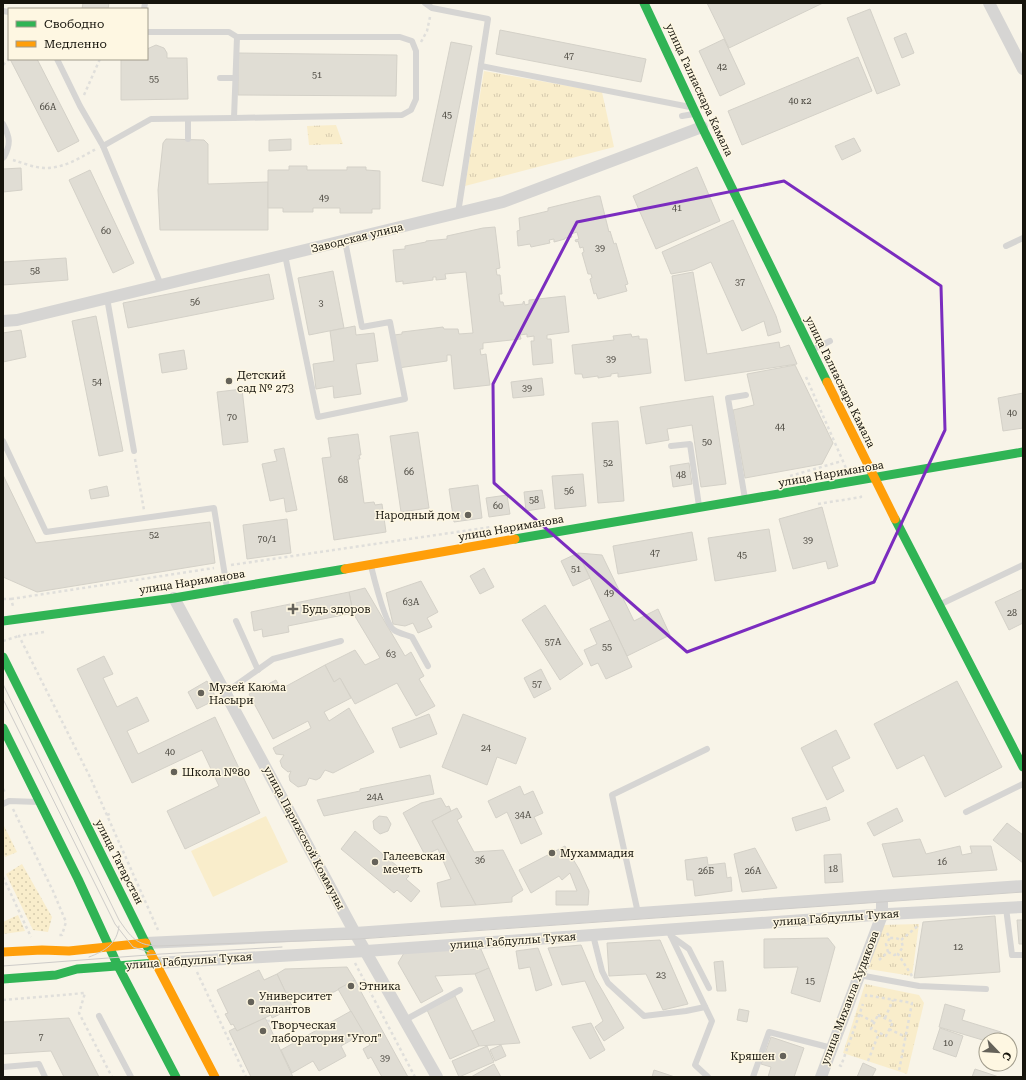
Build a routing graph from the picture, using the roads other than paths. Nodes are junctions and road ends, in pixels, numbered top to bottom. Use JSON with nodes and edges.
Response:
{"nodes":[{"id":1,"x":426,"y":3,"type":"edge"},
{"id":2,"x":644,"y":3,"type":"edge"},
{"id":3,"x":989,"y":3,"type":"edge"},
{"id":4,"x":148,"y":32,"type":"edge"},
{"id":5,"x":237,"y":38,"type":"junction"},
{"id":6,"x":57,"y":60,"type":"edge"},
{"id":7,"x":481,"y":66,"type":"junction"},
{"id":8,"x":1023,"y":69,"type":"edge"},
{"id":9,"x":220,"y":78,"type":"dead end"},
{"id":10,"x":236,"y":78,"type":"junction"},
{"id":11,"x":695,"y":111,"type":"junction"},
{"id":12,"x":682,"y":116,"type":"dead end"},
{"id":13,"x":234,"y":118,"type":"junction"},
{"id":14,"x":188,"y":119,"type":"junction"},
{"id":15,"x":3,"y":124,"type":"edge"},
{"id":16,"x":702,"y":127,"type":"junction"},
{"id":17,"x":188,"y":139,"type":"dead end"},
{"id":18,"x":103,"y":146,"type":"junction"},
{"id":19,"x":4,"y":158,"type":"edge"},
{"id":20,"x":458,"y":213,"type":"junction"},
{"id":21,"x":1023,"y":238,"type":"edge"},
{"id":22,"x":345,"y":241,"type":"junction"},
{"id":23,"x":1006,"y":246,"type":"dead end"},
{"id":24,"x":285,"y":255,"type":"junction"},
{"id":25,"x":161,"y":285,"type":"junction"},
{"id":26,"x":107,"y":298,"type":"junction"},
{"id":27,"x":3,"y":321,"type":"edge"},
{"id":28,"x":830,"y":341,"type":"dead end"},
{"id":29,"x":811,"y":350,"type":"junction"},
{"id":30,"x":746,"y":395,"type":"dead end"},
{"id":31,"x":3,"y":441,"type":"edge"},
{"id":32,"x":670,"y":446,"type":"dead end"},
{"id":33,"x":134,"y":451,"type":"road end"},
{"id":34,"x":1023,"y":452,"type":"edge"},
{"id":35,"x":874,"y":478,"type":"junction"},
{"id":36,"x":745,"y":500,"type":"junction"},
{"id":37,"x":699,"y":508,"type":"junction"},
{"id":38,"x":370,"y":564,"type":"junction"},
{"id":39,"x":1023,"y":566,"type":"edge"},
{"id":40,"x":228,"y":588,"type":"junction"},
{"id":41,"x":174,"y":598,"type":"junction"},
{"id":42,"x":939,"y":605,"type":"junction"},
{"id":43,"x":3,"y":621,"type":"edge"},
{"id":44,"x":236,"y":621,"type":"dead end"},
{"id":45,"x":341,"y":641,"type":"dead end"},
{"id":46,"x":3,"y":657,"type":"edge"},
{"id":47,"x":428,"y":666,"type":"dead end"},
{"id":48,"x":258,"y":670,"type":"junction"},
{"id":49,"x":225,"y":693,"type":"junction"},
{"id":50,"x":3,"y":728,"type":"edge"},
{"id":51,"x":707,"y":749,"type":"dead end"},
{"id":52,"x":1021,"y":755,"type":"edge"},
{"id":53,"x":1023,"y":767,"type":"edge"},
{"id":54,"x":1023,"y":784,"type":"edge"},
{"id":55,"x":6,"y":802,"type":"edge"},
{"id":56,"x":40,"y":802,"type":"junction"},
{"id":57,"x":966,"y":812,"type":"dead end"},
{"id":58,"x":1023,"y":886,"type":"edge"},
{"id":59,"x":882,"y":896,"type":"junction"},
{"id":60,"x":1023,"y":907,"type":"edge"},
{"id":61,"x":1006,"y":908,"type":"junction"},
{"id":62,"x":638,"y":913,"type":"junction"},
{"id":63,"x":882,"y":915,"type":"junction"},
{"id":64,"x":355,"y":933,"type":"junction"},
{"id":65,"x":670,"y":933,"type":"junction"},
{"id":66,"x":593,"y":935,"type":"junction"},
{"id":67,"x":146,"y":943,"type":"junction"},
{"id":68,"x":110,"y":947,"type":"junction"},
{"id":69,"x":366,"y":951,"type":"junction"},
{"id":70,"x":3,"y":952,"type":"edge"},
{"id":71,"x":1023,"y":955,"type":"edge"},
{"id":72,"x":156,"y":963,"type":"junction"},
{"id":73,"x":118,"y":966,"type":"junction"},
{"id":74,"x":859,"y":974,"type":"junction"},
{"id":75,"x":3,"y":979,"type":"edge"},
{"id":76,"x":709,"y":988,"type":"dead end"},
{"id":77,"x":986,"y":989,"type":"dead end"},
{"id":78,"x":460,"y":990,"type":"dead end"},
{"id":79,"x":706,"y":1007,"type":"junction"},
{"id":80,"x":99,"y":1016,"type":"dead end"},
{"id":81,"x":405,"y":1020,"type":"junction"},
{"id":82,"x":832,"y":1048,"type":"junction"},
{"id":83,"x":3,"y":1067,"type":"edge"},
{"id":84,"x":45,"y":1077,"type":"edge"},
{"id":85,"x":131,"y":1077,"type":"edge"},
{"id":86,"x":176,"y":1077,"type":"edge"},
{"id":87,"x":216,"y":1077,"type":"edge"},
{"id":88,"x":437,"y":1077,"type":"edge"},
{"id":89,"x":708,"y":1077,"type":"edge"},
{"id":90,"x":753,"y":1077,"type":"edge"},
{"id":91,"x":821,"y":1077,"type":"edge"}],
"edges":[{"from":1,"to":7,"type":"lane"},
{"from":2,"to":11,"type":"main road","name":"улица Галиаскара Камала"},
{"from":3,"to":8,"type":"street"},
{"from":4,"to":5,"type":"lane"},
{"from":5,"to":10,"type":"lane"},
{"from":5,"to":13,"type":"lane"},
{"from":6,"to":18,"type":"lane"},
{"from":7,"to":11,"type":"lane"},
{"from":7,"to":20,"type":"lane"},
{"from":9,"to":10,"type":"lane"},
{"from":10,"to":13,"type":"lane"},
{"from":11,"to":12,"type":"lane"},
{"from":11,"to":16,"type":"main road","name":"улица Галиаскара Камала"},
{"from":13,"to":14,"type":"lane"},
{"from":14,"to":17,"type":"lane"},
{"from":14,"to":18,"type":"lane"},
{"from":15,"to":19,"type":"lane"},
{"from":16,"to":20,"type":"street","name":"Заводская улица"},
{"from":16,"to":29,"type":"main road","name":"улица Галиаскара Камала"},
{"from":18,"to":25,"type":"lane"},
{"from":20,"to":22,"type":"street","name":"Заводская улица"},
{"from":21,"to":23,"type":"lane"},
{"from":22,"to":24,"type":"street","name":"Заводская улица"},
{"from":22,"to":24,"type":"lane"},
{"from":24,"to":25,"type":"street","name":"Заводская улица"},
{"from":25,"to":26,"type":"street","name":"Заводская улица"},
{"from":26,"to":27,"type":"street","name":"Заводская улица"},
{"from":26,"to":33,"type":"lane"},
{"from":28,"to":29,"type":"lane"},
{"from":29,"to":35,"type":"main road","name":"улица Галиаскара Камала"},
{"from":30,"to":36,"type":"lane"},
{"from":31,"to":40,"type":"lane"},
{"from":32,"to":37,"type":"lane"},
{"from":34,"to":35,"type":"main road","name":"улица Нариманова"},
{"from":35,"to":36,"type":"main road","name":"улица Нариманова"},
{"from":35,"to":42,"type":"main road","name":"улица Галиаскара Камала"},
{"from":36,"to":37,"type":"main road","name":"улица Нариманова"},
{"from":37,"to":38,"type":"main road","name":"улица Нариманова"},
{"from":38,"to":40,"type":"main road","name":"улица Нариманова"},
{"from":38,"to":47,"type":"lane"},
{"from":39,"to":42,"type":"lane"},
{"from":40,"to":41,"type":"main road","name":"улица Нариманова"},
{"from":41,"to":43,"type":"main road","name":"улица Нариманова"},
{"from":41,"to":49,"type":"street","name":"улица Парижской Коммуны"},
{"from":42,"to":52,"type":"main road","name":"улица Галиаскара Камала"},
{"from":44,"to":48,"type":"lane"},
{"from":45,"to":48,"type":"lane"},
{"from":46,"to":67,"type":"main road","name":"улица Татарстан"},
{"from":48,"to":49,"type":"lane"},
{"from":49,"to":64,"type":"street","name":"улица Парижской Коммуны"},
{"from":50,"to":56,"type":"main road"},
{"from":51,"to":62,"type":"lane"},
{"from":52,"to":53,"type":"main road","name":"улица Галиаскара Камала"},
{"from":54,"to":57,"type":"lane"},
{"from":55,"to":56,"type":"lane"},
{"from":56,"to":68,"type":"main road"},
{"from":58,"to":59,"type":"street","name":"улица Габдуллы Тукая"},
{"from":59,"to":62,"type":"street","name":"улица Габдуллы Тукая"},
{"from":59,"to":63,"type":"street","name":"улица Михаила Худякова"},
{"from":60,"to":61,"type":"street","name":"улица Габдуллы Тукая"},
{"from":61,"to":63,"type":"street","name":"улица Габдуллы Тукая"},
{"from":61,"to":71,"type":"lane"},
{"from":62,"to":64,"type":"street","name":"улица Габдуллы Тукая"},
{"from":63,"to":65,"type":"street","name":"улица Габдуллы Тукая"},
{"from":63,"to":74,"type":"street","name":"улица Михаила Худякова"},
{"from":64,"to":67,"type":"street","name":"улица Габдуллы Тукая"},
{"from":64,"to":69,"type":"street","name":"улица Парижской Коммуны"},
{"from":65,"to":66,"type":"street","name":"улица Габдуллы Тукая"},
{"from":65,"to":76,"type":"lane"},
{"from":65,"to":79,"type":"lane"},
{"from":66,"to":69,"type":"street","name":"улица Габдуллы Тукая"},
{"from":66,"to":79,"type":"lane"},
{"from":67,"to":68,"type":"main road","name":"улица Габдуллы Тукая"},
{"from":67,"to":72,"type":"main road","name":"улица Татарстан"},
{"from":68,"to":70,"type":"main road","name":"улица Габдуллы Тукая"},
{"from":68,"to":73,"type":"main road"},
{"from":69,"to":72,"type":"street","name":"улица Габдуллы Тукая"},
{"from":69,"to":81,"type":"street","name":"улица Парижской Коммуны"},
{"from":72,"to":73,"type":"main road","name":"улица Габдуллы Тукая"},
{"from":72,"to":87,"type":"main road","name":"улица Татарстан"},
{"from":73,"to":75,"type":"main road","name":"улица Габдуллы Тукая"},
{"from":73,"to":86,"type":"main road"},
{"from":74,"to":77,"type":"lane"},
{"from":74,"to":82,"type":"street","name":"улица Михаила Худякова"},
{"from":78,"to":81,"type":"lane"},
{"from":79,"to":89,"type":"lane"},
{"from":80,"to":85,"type":"lane"},
{"from":81,"to":88,"type":"street","name":"улица Парижской Коммуны"},
{"from":82,"to":90,"type":"lane"},
{"from":82,"to":91,"type":"street","name":"улица Михаила Худякова"},
{"from":83,"to":84,"type":"lane"}]}
